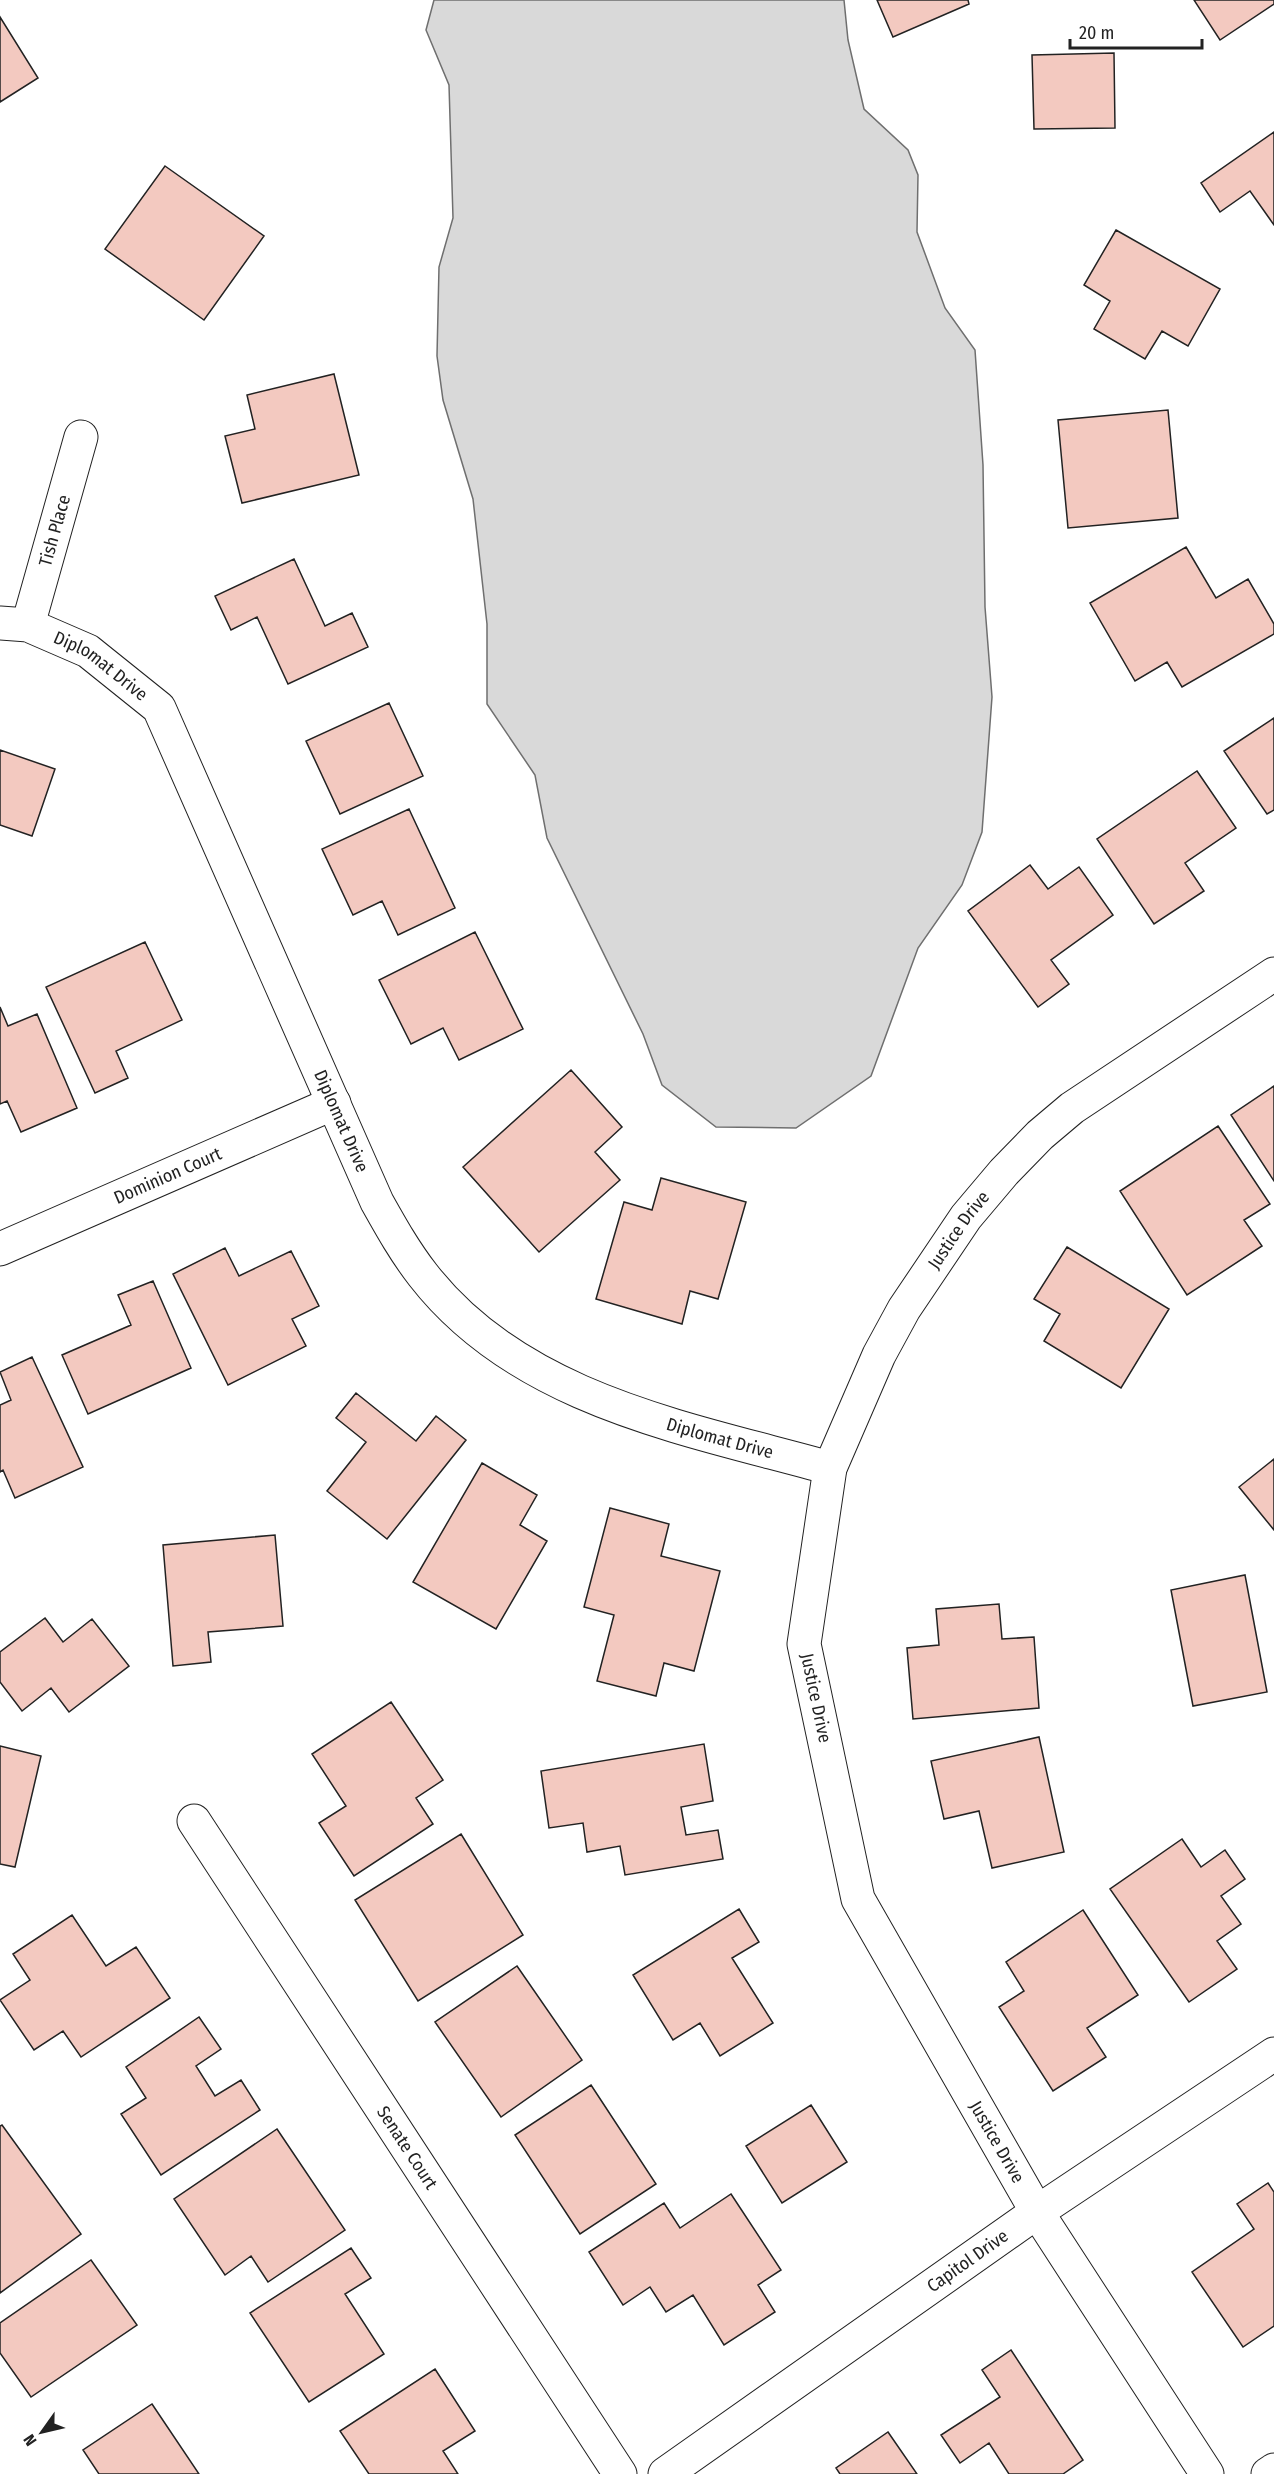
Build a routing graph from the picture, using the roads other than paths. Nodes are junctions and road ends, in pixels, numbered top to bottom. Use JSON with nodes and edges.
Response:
{"nodes":[{"id":1,"x":81,"y":436,"type":"dead end"},
{"id":2,"x":14,"y":624,"type":"edge"},
{"id":3,"x":1274,"y":974,"type":"edge"},
{"id":4,"x":334,"y":1103,"type":"junction"},
{"id":5,"x":0,"y":1249,"type":"edge"},
{"id":6,"x":830,"y":1468,"type":"junction"},
{"id":7,"x":194,"y":1821,"type":"dead end"},
{"id":8,"x":1274,"y":2054,"type":"edge"},
{"id":9,"x":1037,"y":2212,"type":"junction"},
{"id":10,"x":1274,"y":2470,"type":"edge"},
{"id":11,"x":620,"y":2474,"type":"edge"},
{"id":12,"x":665,"y":2474,"type":"edge"},
{"id":13,"x":1207,"y":2474,"type":"edge"},
{"id":14,"x":1268,"y":2474,"type":"edge"}],
"edges":[{"from":1,"to":2,"type":"street","name":"Tish Place"},
{"from":2,"to":4,"type":"street","name":"Diplomat Drive"},
{"from":3,"to":6,"type":"street","name":"Justice Drive"},
{"from":4,"to":5,"type":"street","name":"Dominion Court"},
{"from":4,"to":6,"type":"street","name":"Diplomat Drive"},
{"from":6,"to":9,"type":"street","name":"Justice Drive"},
{"from":7,"to":11,"type":"street","name":"Senate Court"},
{"from":8,"to":9,"type":"street","name":"Capitol Drive"},
{"from":9,"to":12,"type":"street","name":"Capitol Drive"},
{"from":9,"to":13,"type":"street","name":"Justice Drive"},
{"from":10,"to":14,"type":"street"}]}
